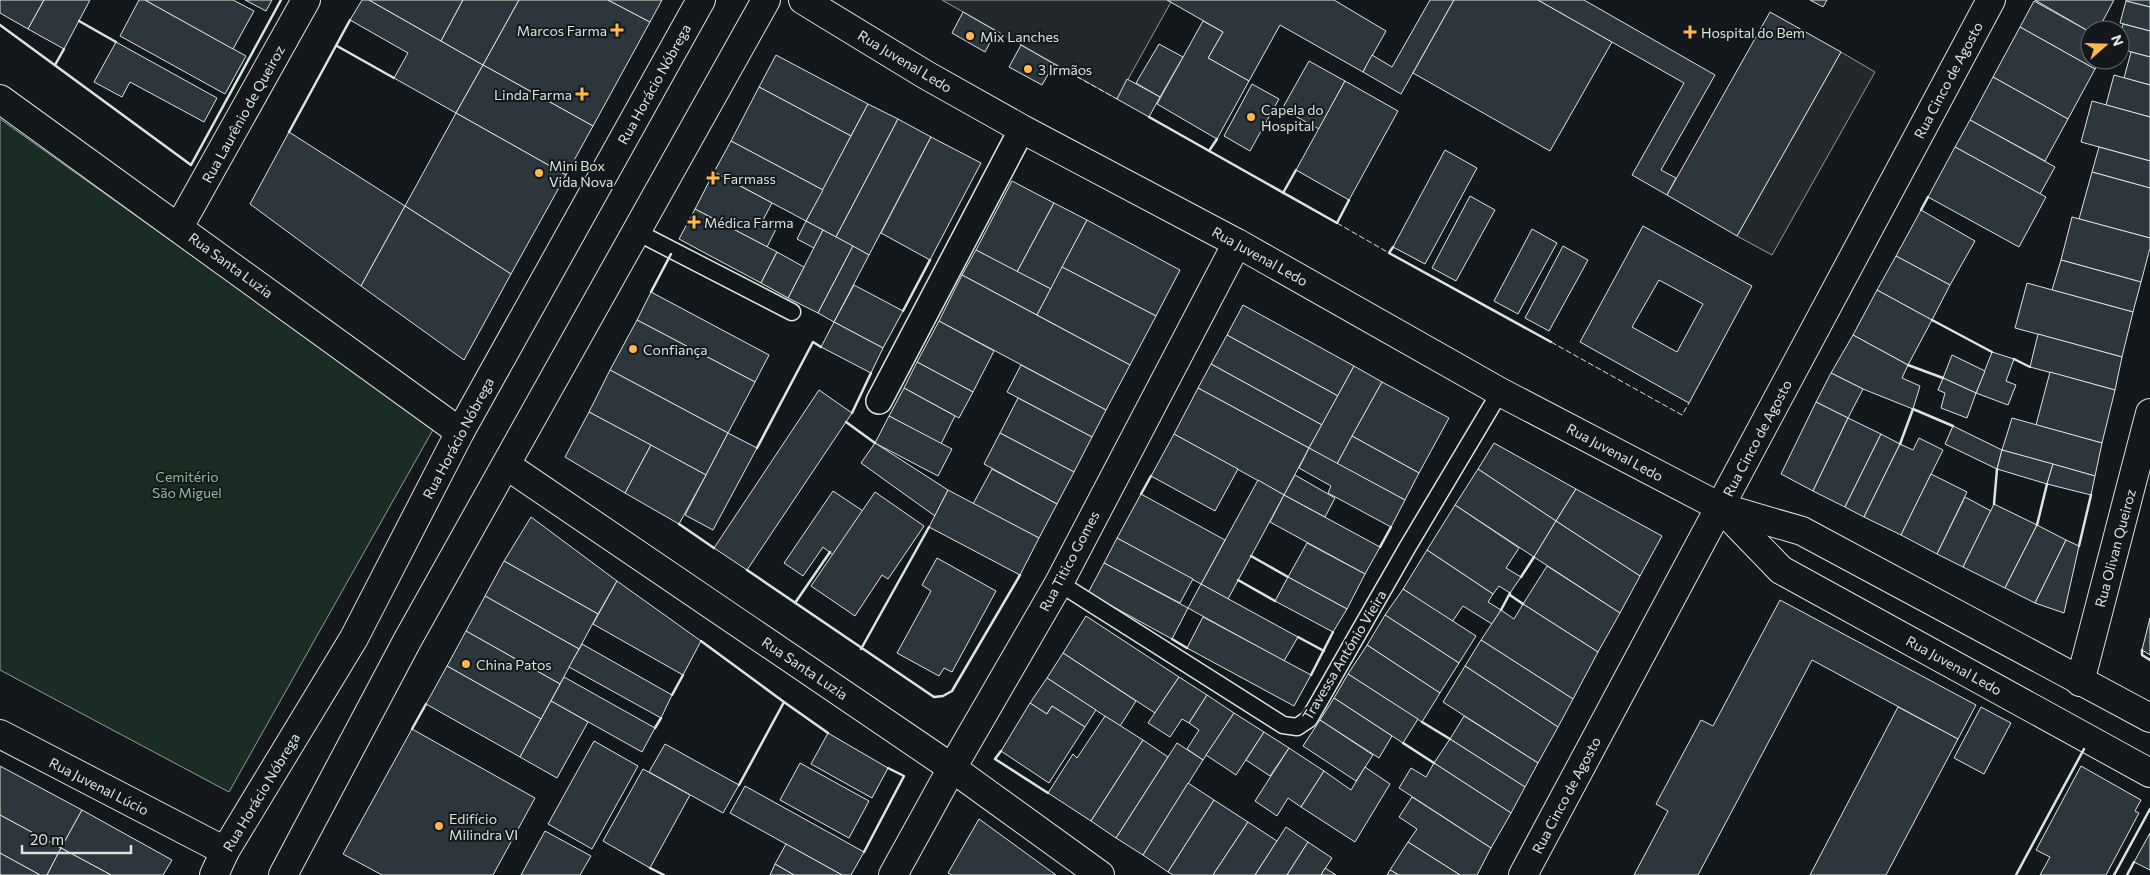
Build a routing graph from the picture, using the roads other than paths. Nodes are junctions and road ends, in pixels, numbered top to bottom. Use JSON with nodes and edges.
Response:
{"nodes":[{"id":1,"x":306,"y":0,"type":"edge"},
{"id":2,"x":701,"y":0,"type":"edge"},
{"id":3,"x":803,"y":0,"type":"edge"},
{"id":4,"x":1991,"y":0,"type":"edge"},
{"id":5,"x":766,"y":2,"type":"edge"},
{"id":6,"x":0,"y":99,"type":"edge"},
{"id":7,"x":1022,"y":128,"type":"junction"},
{"id":8,"x":179,"y":227,"type":"junction"},
{"id":9,"x":635,"y":231,"type":"junction"},
{"id":10,"x":1237,"y":243,"type":"junction"},
{"id":11,"x":792,"y":312,"type":"dead end"},
{"id":12,"x":1500,"y":392,"type":"junction"},
{"id":13,"x":879,"y":400,"type":"dead end"},
{"id":14,"x":2150,"y":413,"type":"edge"},
{"id":15,"x":460,"y":432,"type":"junction"},
{"id":16,"x":506,"y":464,"type":"junction"},
{"id":17,"x":1720,"y":507,"type":"junction"},
{"id":18,"x":1059,"y":583,"type":"junction"},
{"id":19,"x":2080,"y":682,"type":"junction"},
{"id":20,"x":2150,"y":718,"type":"edge"},
{"id":21,"x":0,"y":734,"type":"edge"},
{"id":22,"x":952,"y":768,"type":"junction"},
{"id":23,"x":2150,"y":773,"type":"edge"},
{"id":24,"x":220,"y":863,"type":"edge"},
{"id":25,"x":283,"y":875,"type":"edge"},
{"id":26,"x":893,"y":875,"type":"edge"},
{"id":27,"x":1100,"y":875,"type":"edge"},
{"id":28,"x":1523,"y":875,"type":"edge"}],
"edges":[{"from":1,"to":8,"type":"main road","name":"Rua Laurênio de Queiroz"},
{"from":2,"to":15,"type":"main road","name":"Rua Horácio Nóbrega"},
{"from":3,"to":7,"type":"main road","name":"Rua Juvenal Ledo"},
{"from":4,"to":17,"type":"main road","name":"Rua Cinco de Agosto"},
{"from":5,"to":9,"type":"main road"},
{"from":6,"to":8,"type":"main road","name":"Rua Santa Luzia"},
{"from":7,"to":10,"type":"main road","name":"Rua Juvenal Ledo"},
{"from":7,"to":13,"type":"street"},
{"from":8,"to":15,"type":"main road","name":"Rua Santa Luzia"},
{"from":9,"to":11,"type":"lane"},
{"from":9,"to":16,"type":"main road"},
{"from":10,"to":12,"type":"main road","name":"Rua Juvenal Ledo"},
{"from":10,"to":18,"type":"main road","name":"Rua Titico Gomes"},
{"from":12,"to":17,"type":"main road","name":"Rua Juvenal Ledo"},
{"from":12,"to":18,"type":"lane","name":"Travessa António Vieira"},
{"from":14,"to":19,"type":"main road","name":"Rua Olivan Queiroz"},
{"from":15,"to":24,"type":"main road","name":"Rua Horácio Nóbrega"},
{"from":16,"to":22,"type":"main road","name":"Rua Santa Luzia"},
{"from":16,"to":25,"type":"main road"},
{"from":17,"to":19,"type":"main road","name":"Rua Juvenal Ledo"},
{"from":17,"to":23,"type":"main road","name":"Rua Juvenal Ledo"},
{"from":17,"to":28,"type":"main road","name":"Rua Cinco de Agosto"},
{"from":18,"to":22,"type":"main road","name":"Rua Titico Gomes"},
{"from":19,"to":20,"type":"main road","name":"Rua Juvenal Ledo"},
{"from":21,"to":24,"type":"main road","name":"Rua Juvenal Lúcio"},
{"from":22,"to":26,"type":"main road","name":"Rua Titico Gomes"},
{"from":22,"to":27,"type":"main road","name":"Rua Santa Luzia"}]}
